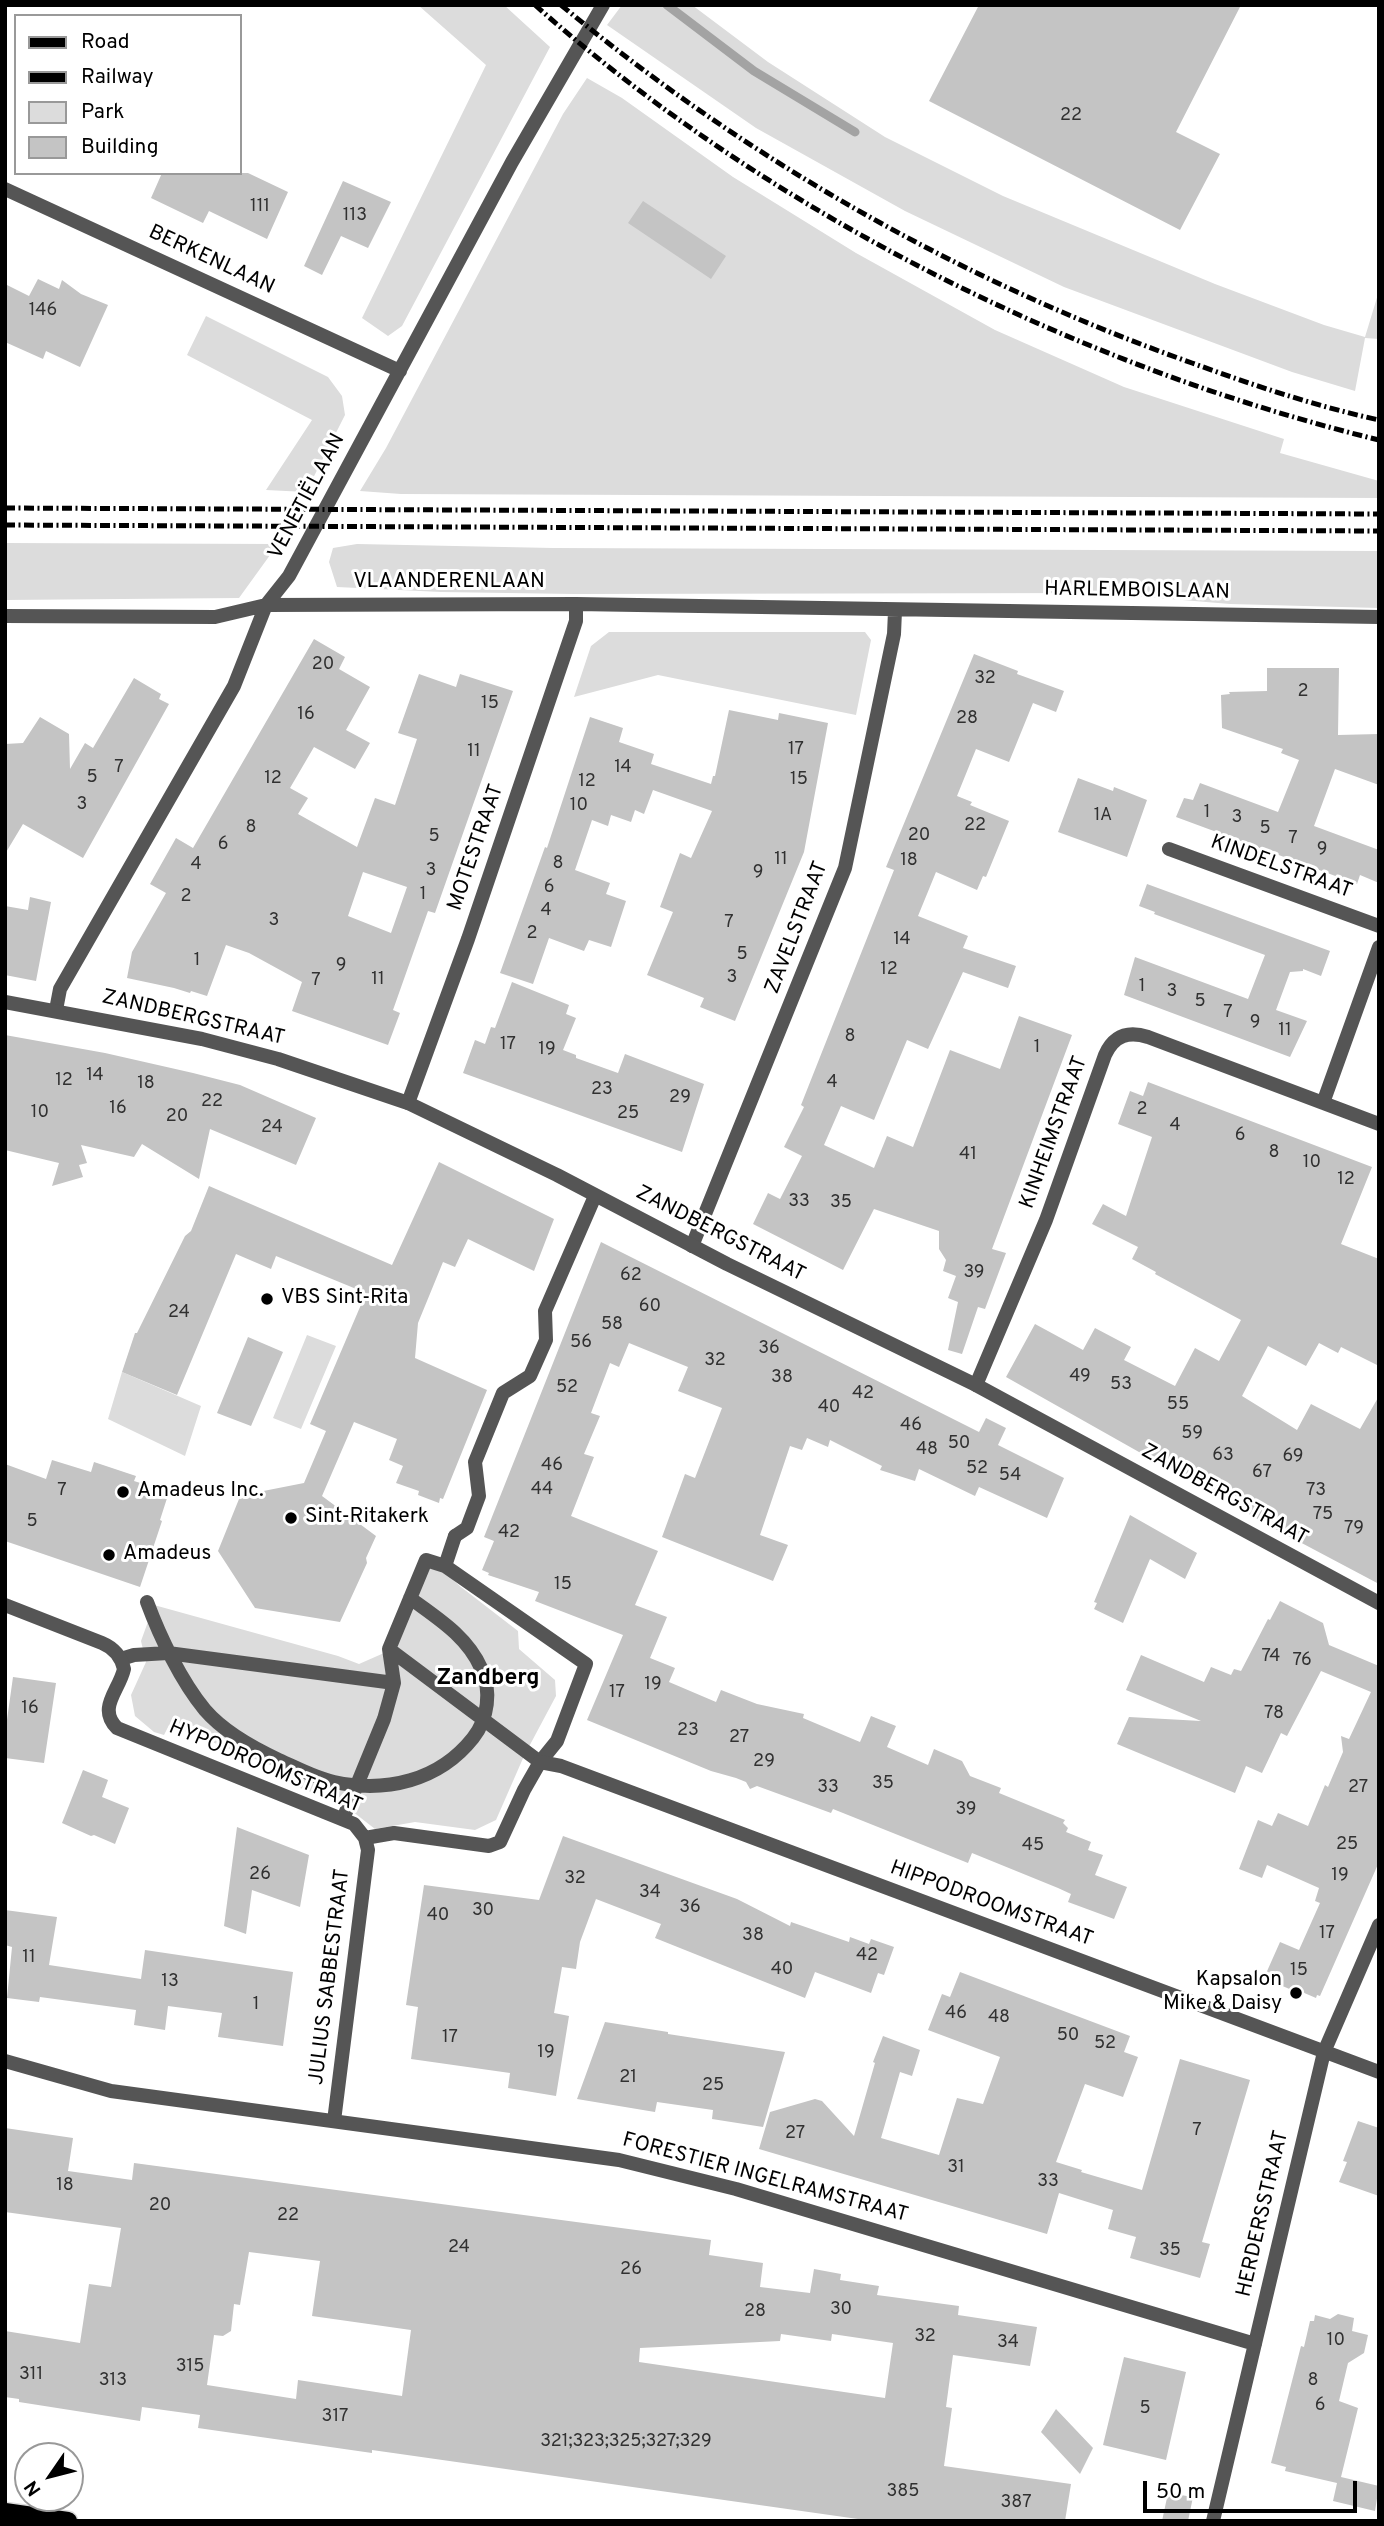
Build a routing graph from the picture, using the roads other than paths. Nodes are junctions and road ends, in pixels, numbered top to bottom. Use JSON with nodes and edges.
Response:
{"nodes":[{"id":1,"x":603,"y":5,"type":"edge"},
{"id":2,"x":5,"y":189,"type":"edge"},
{"id":3,"x":400,"y":371,"type":"junction"},
{"id":4,"x":576,"y":604,"type":"junction"},
{"id":5,"x":266,"y":605,"type":"junction"},
{"id":6,"x":895,"y":611,"type":"junction"},
{"id":7,"x":5,"y":616,"type":"edge"},
{"id":8,"x":1379,"y":617,"type":"edge"},
{"id":9,"x":1169,"y":849,"type":"dead end"},
{"id":10,"x":1379,"y":926,"type":"edge"},
{"id":11,"x":1379,"y":947,"type":"edge"},
{"id":12,"x":5,"y":1002,"type":"edge"},
{"id":13,"x":56,"y":1010,"type":"junction"},
{"id":14,"x":408,"y":1103,"type":"junction"},
{"id":15,"x":1323,"y":1103,"type":"junction"},
{"id":16,"x":1379,"y":1124,"type":"edge"},
{"id":17,"x":595,"y":1196,"type":"junction"},
{"id":18,"x":692,"y":1246,"type":"junction"},
{"id":19,"x":976,"y":1385,"type":"junction"},
{"id":20,"x":445,"y":1566,"type":"junction"},
{"id":21,"x":410,"y":1598,"type":"junction"},
{"id":22,"x":147,"y":1602,"type":"dead end"},
{"id":23,"x":1379,"y":1603,"type":"edge"},
{"id":24,"x":5,"y":1605,"type":"edge"},
{"id":25,"x":389,"y":1649,"type":"junction"},
{"id":26,"x":168,"y":1653,"type":"junction"},
{"id":27,"x":121,"y":1659,"type":"junction"},
{"id":28,"x":394,"y":1683,"type":"junction"},
{"id":29,"x":485,"y":1719,"type":"junction"},
{"id":30,"x":540,"y":1762,"type":"junction"},
{"id":31,"x":356,"y":1785,"type":"junction"},
{"id":32,"x":343,"y":1819,"type":"junction"},
{"id":33,"x":365,"y":1838,"type":"junction"},
{"id":34,"x":1379,"y":1925,"type":"edge"},
{"id":35,"x":1324,"y":2052,"type":"junction"},
{"id":36,"x":5,"y":2061,"type":"edge"},
{"id":37,"x":1379,"y":2072,"type":"edge"},
{"id":38,"x":334,"y":2121,"type":"junction"},
{"id":39,"x":1255,"y":2344,"type":"junction"},
{"id":40,"x":5,"y":2512,"type":"edge"},
{"id":41,"x":68,"y":2521,"type":"edge"},
{"id":42,"x":1213,"y":2521,"type":"edge"}],
"edges":[{"from":1,"to":3,"type":"street","name":"VENETIËLAAN"},
{"from":2,"to":3,"type":"street","name":"BERKENLAAN"},
{"from":3,"to":5,"type":"street","name":"VENETIËLAAN"},
{"from":4,"to":5,"type":"street","name":"VLAANDERENLAAN"},
{"from":4,"to":6,"type":"street","name":"VLAANDERENLAAN"},
{"from":4,"to":14,"type":"street","name":"MOTESTRAAT"},
{"from":5,"to":7,"type":"street","name":"VLAANDERENLAAN"},
{"from":5,"to":13,"type":"street","name":"VENETIËLAAN"},
{"from":6,"to":8,"type":"street","name":"HARLEMBOISLAAN"},
{"from":6,"to":18,"type":"street","name":"ZAVELSTRAAT"},
{"from":9,"to":10,"type":"street","name":"KINDELSTRAAT"},
{"from":11,"to":15,"type":"street"},
{"from":12,"to":13,"type":"street","name":"ZANDBERGSTRAAT"},
{"from":13,"to":14,"type":"street","name":"ZANDBERGSTRAAT"},
{"from":14,"to":17,"type":"street","name":"ZANDBERGSTRAAT"},
{"from":15,"to":16,"type":"street","name":"KINHEIMSTRAAT"},
{"from":15,"to":19,"type":"street","name":"KINHEIMSTRAAT"},
{"from":17,"to":18,"type":"street","name":"ZANDBERGSTRAAT"},
{"from":17,"to":20,"type":"street"},
{"from":18,"to":19,"type":"street","name":"ZANDBERGSTRAAT"},
{"from":19,"to":23,"type":"street","name":"ZANDBERGSTRAAT"},
{"from":20,"to":21,"type":"street"},
{"from":20,"to":30,"type":"street"},
{"from":21,"to":25,"type":"street"},
{"from":21,"to":29,"type":"street"},
{"from":22,"to":26,"type":"street"},
{"from":24,"to":27,"type":"street"},
{"from":25,"to":28,"type":"street"},
{"from":25,"to":29,"type":"street"},
{"from":26,"to":27,"type":"street"},
{"from":26,"to":28,"type":"street"},
{"from":26,"to":31,"type":"street"},
{"from":27,"to":32,"type":"street","name":"HYPODROOMSTRAAT"},
{"from":28,"to":31,"type":"street"},
{"from":29,"to":30,"type":"street"},
{"from":29,"to":31,"type":"street"},
{"from":30,"to":33,"type":"street","name":"HYPODROOMSTRAAT"},
{"from":30,"to":35,"type":"street","name":"HIPPODROOMSTRAAT"},
{"from":31,"to":32,"type":"street"},
{"from":32,"to":33,"type":"street","name":"HYPODROOMSTRAAT"},
{"from":33,"to":38,"type":"street","name":"JULIUS SABBESTRAAT"},
{"from":34,"to":35,"type":"street","name":"HERDERSSTRAAT"},
{"from":35,"to":37,"type":"street","name":"HIPPODROOMSTRAAT"},
{"from":35,"to":39,"type":"street","name":"HERDERSSTRAAT"},
{"from":36,"to":38,"type":"street","name":"FORESTIER INGELRAMSTRAAT"},
{"from":38,"to":39,"type":"street","name":"FORESTIER INGELRAMSTRAAT"},
{"from":39,"to":42,"type":"street","name":"HERDERSSTRAAT"},
{"from":40,"to":41,"type":"main road"}]}
